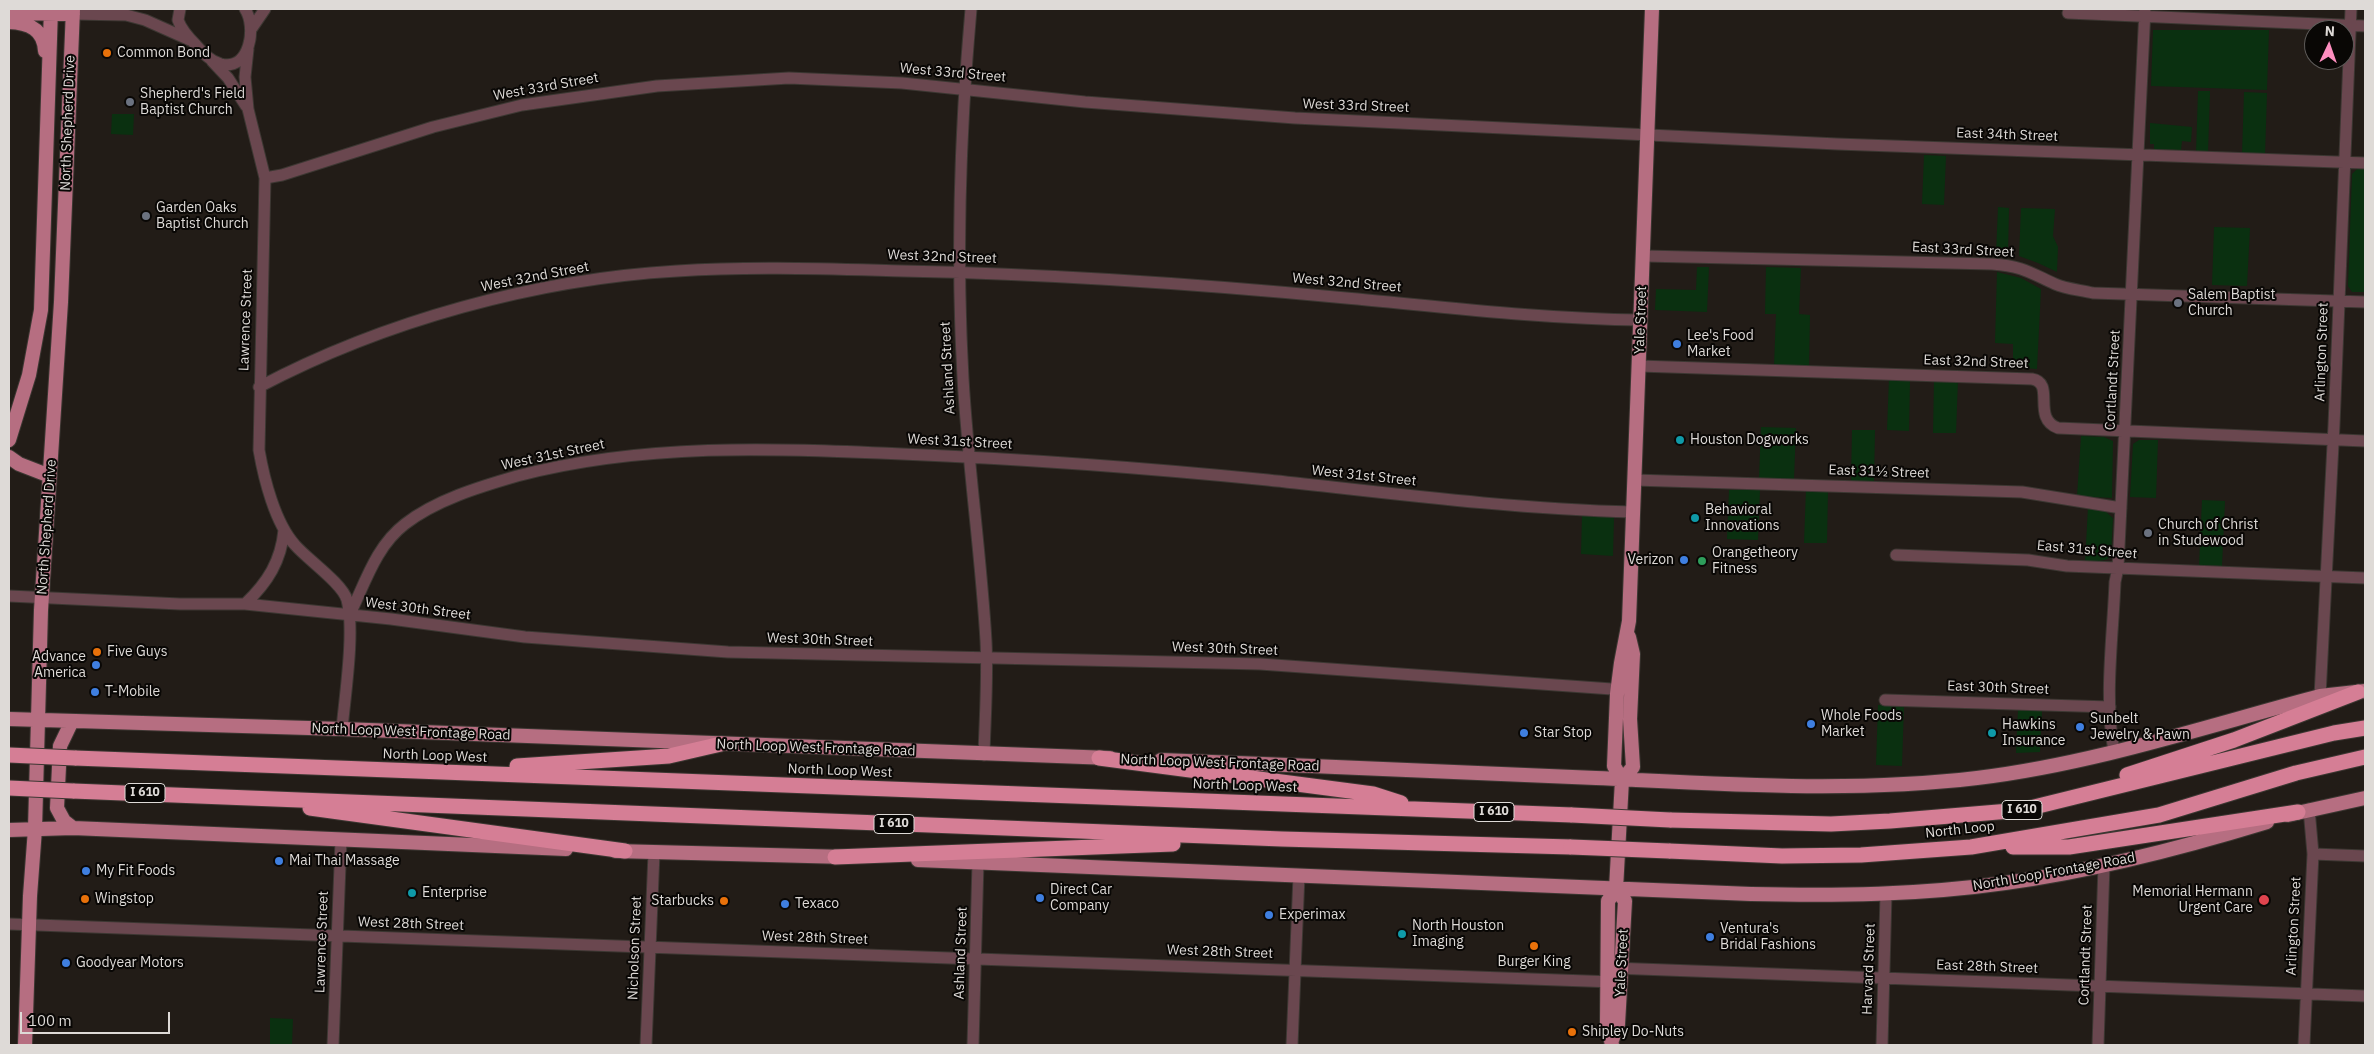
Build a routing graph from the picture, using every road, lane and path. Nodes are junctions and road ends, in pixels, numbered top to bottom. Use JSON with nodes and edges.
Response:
{"nodes":[{"id":1,"x":180,"y":9,"type":"edge"},
{"id":2,"x":245,"y":9,"type":"edge"},
{"id":3,"x":265,"y":9,"type":"edge"},
{"id":4,"x":971,"y":9,"type":"edge"},
{"id":5,"x":1652,"y":9,"type":"edge"},
{"id":6,"x":51,"y":11,"type":"edge"},
{"id":7,"x":73,"y":11,"type":"edge"},
{"id":8,"x":9,"y":13,"type":"edge"},
{"id":9,"x":2145,"y":13,"type":"edge"},
{"id":10,"x":2068,"y":14,"type":"dead end"},
{"id":11,"x":9,"y":22,"type":"edge"},
{"id":12,"x":2304,"y":22,"type":"edge"},
{"id":13,"x":252,"y":28,"type":"junction"},
{"id":14,"x":190,"y":40,"type":"junction"},
{"id":15,"x":248,"y":48,"type":"junction"},
{"id":16,"x":212,"y":60,"type":"junction"},
{"id":17,"x":49,"y":68,"type":"junction"},
{"id":18,"x":2348,"y":70,"type":"edge"},
{"id":19,"x":964,"y":88,"type":"junction"},
{"id":20,"x":248,"y":109,"type":"junction"},
{"id":21,"x":1649,"y":134,"type":"junction"},
{"id":22,"x":2137,"y":154,"type":"junction"},
{"id":23,"x":2365,"y":163,"type":"edge"},
{"id":24,"x":2344,"y":164,"type":"junction"},
{"id":25,"x":45,"y":176,"type":"junction"},
{"id":26,"x":66,"y":177,"type":"junction"},
{"id":27,"x":265,"y":178,"type":"junction"},
{"id":28,"x":1644,"y":256,"type":"junction"},
{"id":29,"x":960,"y":272,"type":"junction"},
{"id":30,"x":2132,"y":295,"type":"junction"},
{"id":31,"x":2340,"y":301,"type":"junction"},
{"id":32,"x":2365,"y":302,"type":"edge"},
{"id":33,"x":41,"y":310,"type":"junction"},
{"id":34,"x":61,"y":311,"type":"junction"},
{"id":35,"x":1641,"y":320,"type":"junction"},
{"id":36,"x":1639,"y":366,"type":"junction"},
{"id":37,"x":259,"y":387,"type":"junction"},
{"id":38,"x":2126,"y":431,"type":"junction"},
{"id":39,"x":2333,"y":439,"type":"junction"},
{"id":40,"x":9,"y":440,"type":"edge"},
{"id":41,"x":2365,"y":441,"type":"edge"},
{"id":42,"x":9,"y":457,"type":"edge"},
{"id":43,"x":968,"y":457,"type":"junction"},
{"id":44,"x":50,"y":476,"type":"junction"},
{"id":45,"x":1634,"y":480,"type":"junction"},
{"id":46,"x":2122,"y":508,"type":"junction"},
{"id":47,"x":1633,"y":512,"type":"junction"},
{"id":48,"x":284,"y":530,"type":"junction"},
{"id":49,"x":1896,"y":555,"type":"dead end"},
{"id":50,"x":2118,"y":568,"type":"junction"},
{"id":51,"x":2325,"y":576,"type":"junction"},
{"id":52,"x":2365,"y":578,"type":"edge"},
{"id":53,"x":9,"y":596,"type":"edge"},
{"id":54,"x":43,"y":597,"type":"junction"},
{"id":55,"x":245,"y":604,"type":"junction"},
{"id":56,"x":349,"y":616,"type":"junction"},
{"id":57,"x":986,"y":657,"type":"junction"},
{"id":58,"x":1625,"y":690,"type":"junction"},
{"id":59,"x":2362,"y":692,"type":"edge"},
{"id":60,"x":2320,"y":696,"type":"junction"},
{"id":61,"x":1885,"y":700,"type":"dead end"},
{"id":62,"x":2110,"y":707,"type":"junction"},
{"id":63,"x":9,"y":719,"type":"edge"},
{"id":64,"x":37,"y":720,"type":"junction"},
{"id":65,"x":72,"y":721,"type":"junction"},
{"id":66,"x":2365,"y":728,"type":"edge"},
{"id":67,"x":342,"y":729,"type":"junction"},
{"id":68,"x":721,"y":744,"type":"junction"},
{"id":69,"x":2114,"y":751,"type":"junction"},
{"id":70,"x":9,"y":755,"type":"edge"},
{"id":71,"x":984,"y":755,"type":"junction"},
{"id":72,"x":2365,"y":757,"type":"edge"},
{"id":73,"x":1099,"y":758,"type":"junction"},
{"id":74,"x":435,"y":772,"type":"junction"},
{"id":75,"x":1622,"y":780,"type":"junction"},
{"id":76,"x":9,"y":788,"type":"edge"},
{"id":77,"x":217,"y":796,"type":"junction"},
{"id":78,"x":2365,"y":798,"type":"edge"},
{"id":79,"x":1416,"y":808,"type":"junction"},
{"id":80,"x":2022,"y":810,"type":"junction"},
{"id":81,"x":2304,"y":811,"type":"junction"},
{"id":82,"x":1670,"y":820,"type":"joint"},
{"id":83,"x":73,"y":828,"type":"junction"},
{"id":84,"x":35,"y":829,"type":"junction"},
{"id":85,"x":9,"y":830,"type":"edge"},
{"id":86,"x":341,"y":840,"type":"junction"},
{"id":87,"x":1282,"y":840,"type":"junction"},
{"id":88,"x":1971,"y":847,"type":"junction"},
{"id":89,"x":625,"y":851,"type":"junction"},
{"id":90,"x":654,"y":853,"type":"junction"},
{"id":91,"x":2313,"y":854,"type":"junction"},
{"id":92,"x":2365,"y":856,"type":"edge"},
{"id":93,"x":835,"y":857,"type":"junction"},
{"id":94,"x":978,"y":862,"type":"junction"},
{"id":95,"x":2104,"y":865,"type":"junction"},
{"id":96,"x":1299,"y":875,"type":"junction"},
{"id":97,"x":1616,"y":889,"type":"junction"},
{"id":98,"x":1886,"y":894,"type":"junction"},
{"id":99,"x":9,"y":924,"type":"edge"},
{"id":100,"x":30,"y":925,"type":"junction"},
{"id":101,"x":337,"y":936,"type":"junction"},
{"id":102,"x":650,"y":947,"type":"junction"},
{"id":103,"x":976,"y":958,"type":"junction"},
{"id":104,"x":1295,"y":970,"type":"junction"},
{"id":105,"x":1615,"y":975,"type":"junction"},
{"id":106,"x":1884,"y":978,"type":"junction"},
{"id":107,"x":2100,"y":986,"type":"junction"},
{"id":108,"x":2306,"y":994,"type":"junction"},
{"id":109,"x":2365,"y":996,"type":"edge"},
{"id":110,"x":1612,"y":1043,"type":"edge"},
{"id":111,"x":25,"y":1045,"type":"edge"},
{"id":112,"x":333,"y":1045,"type":"edge"},
{"id":113,"x":646,"y":1045,"type":"edge"},
{"id":114,"x":972,"y":1045,"type":"edge"},
{"id":115,"x":1292,"y":1045,"type":"edge"},
{"id":116,"x":1882,"y":1045,"type":"edge"},
{"id":117,"x":2098,"y":1045,"type":"edge"},
{"id":118,"x":2304,"y":1045,"type":"edge"}],
"edges":[{"from":1,"to":14,"type":"street"},
{"from":2,"to":13,"type":"street"},
{"from":3,"to":13,"type":"street"},
{"from":4,"to":19,"type":"street","name":"Ashland Street"},
{"from":5,"to":21,"type":"main road","name":"Yale Street"},
{"from":6,"to":7,"type":"main road"},
{"from":6,"to":8,"type":"main road"},
{"from":6,"to":17,"type":"main road","name":"North Shepherd Drive"},
{"from":7,"to":14,"type":"street"},
{"from":7,"to":26,"type":"main road","name":"North Shepherd Drive"},
{"from":9,"to":10,"type":"street"},
{"from":9,"to":12,"type":"street"},
{"from":9,"to":22,"type":"street","name":"Cortlandt Street"},
{"from":11,"to":17,"type":"main road"},
{"from":13,"to":15,"type":"street","name":"Lawrence Street"},
{"from":14,"to":16,"type":"street","name":"Lawrence Street"},
{"from":15,"to":16,"type":"street"},
{"from":15,"to":20,"type":"street","name":"Lawrence Street"},
{"from":16,"to":20,"type":"street","name":"Lawrence Street"},
{"from":17,"to":25,"type":"main road","name":"North Shepherd Drive"},
{"from":18,"to":24,"type":"street","name":"Arlington Street"},
{"from":19,"to":21,"type":"street","name":"West 33rd Street"},
{"from":19,"to":27,"type":"street","name":"West 33rd Street"},
{"from":19,"to":29,"type":"street","name":"Ashland Street"},
{"from":20,"to":27,"type":"street","name":"Lawrence Street"},
{"from":21,"to":22,"type":"street","name":"East 34th Street"},
{"from":21,"to":28,"type":"main road","name":"Yale Street"},
{"from":22,"to":24,"type":"street","name":"East 34th Street"},
{"from":22,"to":30,"type":"street","name":"Cortlandt Street"},
{"from":23,"to":24,"type":"street","name":"East 34th Street"},
{"from":24,"to":31,"type":"street","name":"Arlington Street"},
{"from":25,"to":26,"type":"main road"},
{"from":25,"to":33,"type":"main road","name":"North Shepherd Drive"},
{"from":26,"to":34,"type":"main road","name":"North Shepherd Drive"},
{"from":27,"to":37,"type":"street","name":"Lawrence Street"},
{"from":28,"to":30,"type":"street","name":"East 33rd Street"},
{"from":28,"to":35,"type":"main road","name":"Yale Street"},
{"from":29,"to":35,"type":"street","name":"West 32nd Street"},
{"from":29,"to":37,"type":"street","name":"West 32nd Street"},
{"from":29,"to":43,"type":"street","name":"Ashland Street"},
{"from":30,"to":31,"type":"street","name":"East 33rd Street"},
{"from":30,"to":38,"type":"street","name":"Cortlandt Street"},
{"from":31,"to":32,"type":"street","name":"East 33rd Street"},
{"from":31,"to":39,"type":"street","name":"Arlington Street"},
{"from":33,"to":34,"type":"main road"},
{"from":33,"to":40,"type":"main road","name":"North Shepherd Drive"},
{"from":34,"to":44,"type":"main road","name":"North Shepherd Drive"},
{"from":35,"to":36,"type":"main road","name":"Yale Street"},
{"from":36,"to":38,"type":"street","name":"East 32nd Street"},
{"from":36,"to":45,"type":"main road","name":"Yale Street"},
{"from":37,"to":48,"type":"street","name":"Lawrence Street"},
{"from":38,"to":39,"type":"street","name":"East 32nd Street"},
{"from":38,"to":46,"type":"street","name":"Cortlandt Street"},
{"from":39,"to":41,"type":"street","name":"East 32nd Street"},
{"from":39,"to":51,"type":"street","name":"Arlington Street"},
{"from":42,"to":44,"type":"main road"},
{"from":43,"to":47,"type":"street","name":"West 31st Street"},
{"from":43,"to":56,"type":"street","name":"West 31st Street"},
{"from":43,"to":57,"type":"street","name":"Ashland Street"},
{"from":44,"to":54,"type":"main road","name":"North Shepherd Drive"},
{"from":45,"to":46,"type":"street","name":"East 31½ Street"},
{"from":45,"to":47,"type":"main road","name":"Yale Street"},
{"from":46,"to":50,"type":"street","name":"Cortlandt Street"},
{"from":47,"to":58,"type":"main road","name":"Yale Street"},
{"from":48,"to":55,"type":"street"},
{"from":48,"to":56,"type":"street","name":"Lawrence Street"},
{"from":49,"to":50,"type":"street","name":"East 31st Street"},
{"from":50,"to":51,"type":"street","name":"East 31st Street"},
{"from":50,"to":62,"type":"street","name":"Cortlandt Street"},
{"from":51,"to":52,"type":"street","name":"East 31st Street"},
{"from":51,"to":60,"type":"street","name":"Arlington Street"},
{"from":53,"to":54,"type":"street","name":"West 30th Street"},
{"from":54,"to":55,"type":"street","name":"West 30th Street"},
{"from":54,"to":64,"type":"main road","name":"North Shepherd Drive"},
{"from":55,"to":56,"type":"street","name":"West 30th Street"},
{"from":56,"to":57,"type":"street","name":"West 30th Street"},
{"from":56,"to":67,"type":"street","name":"Lawrence Street"},
{"from":57,"to":58,"type":"street","name":"West 30th Street"},
{"from":57,"to":71,"type":"street","name":"Ashland Street"},
{"from":58,"to":75,"type":"main road","name":"Yale Street"},
{"from":59,"to":60,"type":"main road"},
{"from":59,"to":80,"type":"highway"},
{"from":60,"to":69,"type":"main road"},
{"from":61,"to":62,"type":"street","name":"East 30th Street"},
{"from":62,"to":69,"type":"street","name":"Cortlandt Street"},
{"from":63,"to":64,"type":"main road","name":"North Loop West Frontage Road"},
{"from":64,"to":65,"type":"main road","name":"North Loop West Frontage Road"},
{"from":64,"to":84,"type":"main road","name":"North Shepherd Drive"},
{"from":65,"to":67,"type":"main road","name":"North Loop West Frontage Road"},
{"from":65,"to":83,"type":"main road"},
{"from":66,"to":80,"type":"highway","name":"North Loop","number":"I 610"},
{"from":67,"to":68,"type":"main road","name":"North Loop West Frontage Road"},
{"from":68,"to":71,"type":"main road","name":"North Loop West Frontage Road"},
{"from":68,"to":74,"type":"highway"},
{"from":69,"to":75,"type":"main road"},
{"from":70,"to":74,"type":"highway","name":"North Loop West","number":"I 610","bridge":true},
{"from":71,"to":73,"type":"main road","name":"North Loop West Frontage Road"},
{"from":72,"to":88,"type":"highway","name":"North Loop","number":"I 610"},
{"from":73,"to":75,"type":"main road","name":"North Loop West Frontage Road"},
{"from":73,"to":79,"type":"highway"},
{"from":74,"to":79,"type":"highway","name":"North Loop West","number":"I 610"},
{"from":75,"to":97,"type":"main road","name":"Yale Street"},
{"from":76,"to":77,"type":"highway","number":"I 610","bridge":true},
{"from":77,"to":87,"type":"highway","number":"I 610"},
{"from":77,"to":89,"type":"highway"},
{"from":78,"to":81,"type":"main road","name":"North Loop Frontage Road"},
{"from":79,"to":82,"type":"highway","name":"North Loop West","number":"I 610","bridge":true},
{"from":80,"to":82,"type":"highway","name":"North Loop","number":"I 610"},
{"from":81,"to":88,"type":"highway"},
{"from":81,"to":91,"type":"street","name":"Arlington Street"},
{"from":81,"to":95,"type":"main road","name":"North Loop Frontage Road"},
{"from":83,"to":84,"type":"main road"},
{"from":83,"to":86,"type":"main road"},
{"from":84,"to":85,"type":"main road"},
{"from":84,"to":100,"type":"main road","name":"North Shepherd Drive"},
{"from":86,"to":89,"type":"main road"},
{"from":86,"to":101,"type":"street","name":"Lawrence Street"},
{"from":87,"to":88,"type":"highway","name":"North Loop","number":"I 610","bridge":true},
{"from":87,"to":93,"type":"highway"},
{"from":89,"to":90,"type":"main road"},
{"from":90,"to":93,"type":"main road"},
{"from":90,"to":102,"type":"street","name":"Nicholson Street"},
{"from":91,"to":92,"type":"street"},
{"from":91,"to":108,"type":"street","name":"Arlington Street"},
{"from":93,"to":94,"type":"main road"},
{"from":94,"to":96,"type":"main road"},
{"from":94,"to":103,"type":"street","name":"Ashland Street"},
{"from":95,"to":98,"type":"main road","name":"North Loop Frontage Road"},
{"from":95,"to":107,"type":"street","name":"Cortlandt Street"},
{"from":96,"to":97,"type":"main road"},
{"from":96,"to":104,"type":"street"},
{"from":97,"to":98,"type":"main road","name":"North Loop Frontage Road"},
{"from":97,"to":105,"type":"main road","name":"Yale Street"},
{"from":98,"to":106,"type":"street","name":"Harvard Street"},
{"from":99,"to":100,"type":"street","name":"West 28th Street"},
{"from":100,"to":101,"type":"street","name":"West 28th Street"},
{"from":100,"to":111,"type":"main road","name":"North Shepherd Drive"},
{"from":101,"to":102,"type":"street","name":"West 28th Street"},
{"from":101,"to":112,"type":"street","name":"Lawrence Street"},
{"from":102,"to":103,"type":"street","name":"West 28th Street"},
{"from":102,"to":113,"type":"street","name":"Nicholson Street"},
{"from":103,"to":104,"type":"street","name":"West 28th Street"},
{"from":103,"to":114,"type":"street","name":"Ashland Street"},
{"from":104,"to":105,"type":"street","name":"West 28th Street"},
{"from":104,"to":115,"type":"street"},
{"from":105,"to":106,"type":"street","name":"East 28th Street"},
{"from":105,"to":110,"type":"main road","name":"Yale Street"},
{"from":106,"to":107,"type":"street","name":"East 28th Street"},
{"from":106,"to":116,"type":"street","name":"Harvard Street"},
{"from":107,"to":108,"type":"street","name":"East 28th Street"},
{"from":107,"to":117,"type":"street","name":"Cortlandt Street"},
{"from":108,"to":109,"type":"street","name":"East 28th Street"},
{"from":108,"to":118,"type":"street","name":"Arlington Street"}]}
